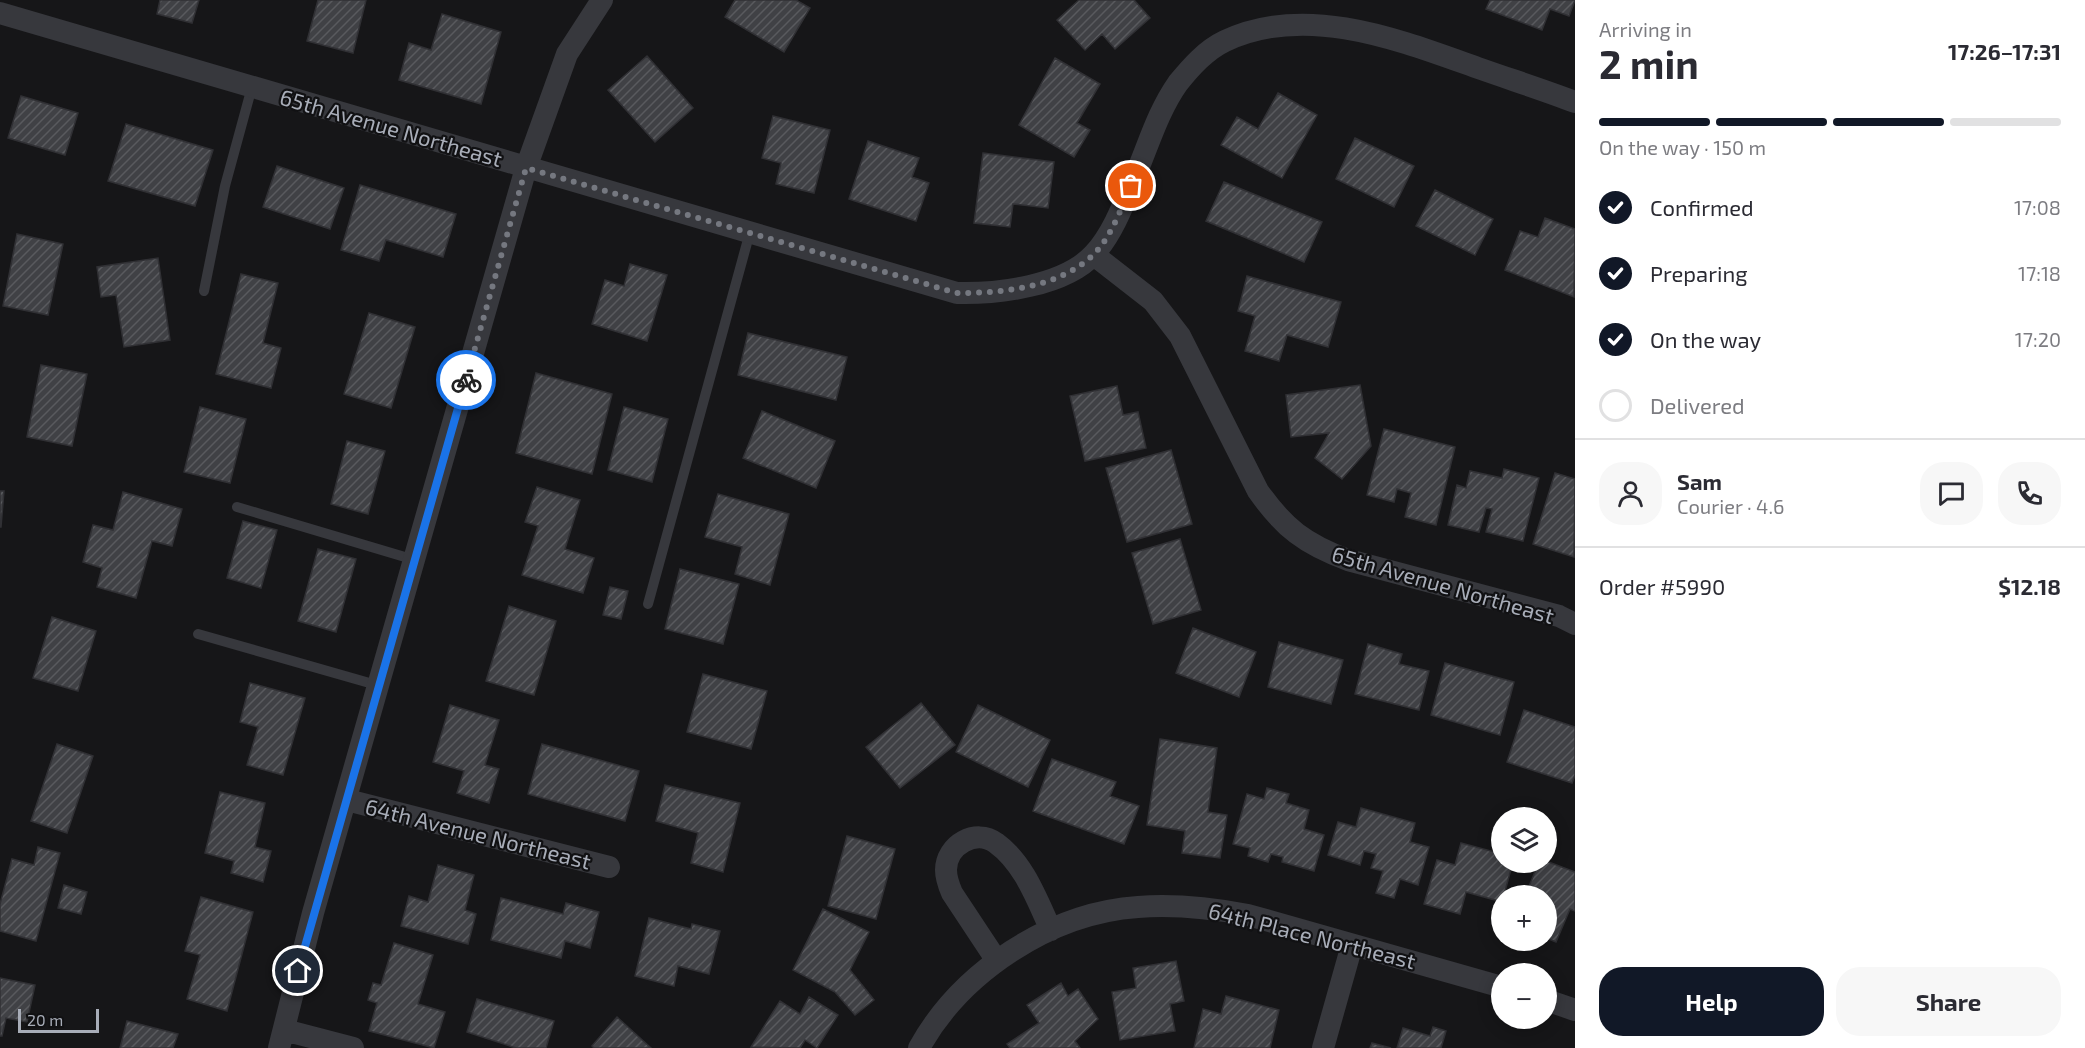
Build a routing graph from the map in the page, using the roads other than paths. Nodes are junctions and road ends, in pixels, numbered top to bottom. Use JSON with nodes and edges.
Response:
{"nodes":[{"id":1,"x":602,"y":0,"type":"edge"},
{"id":2,"x":0,"y":13,"type":"edge"},
{"id":3,"x":252,"y":87,"type":"junction"},
{"id":4,"x":1575,"y":102,"type":"edge"},
{"id":5,"x":526,"y":168,"type":"junction"},
{"id":6,"x":750,"y":231,"type":"junction"},
{"id":7,"x":1094,"y":255,"type":"junction"},
{"id":8,"x":204,"y":291,"type":"dead end"},
{"id":9,"x":237,"y":507,"type":"dead end"},
{"id":10,"x":415,"y":560,"type":"junction"},
{"id":11,"x":648,"y":604,"type":"dead end"},
{"id":12,"x":1575,"y":624,"type":"edge"},
{"id":13,"x":198,"y":634,"type":"dead end"},
{"id":14,"x":380,"y":686,"type":"junction"},
{"id":15,"x":347,"y":800,"type":"junction"},
{"id":16,"x":609,"y":867,"type":"dead end"},
{"id":17,"x":1051,"y":930,"type":"junction"},
{"id":18,"x":1352,"y":945,"type":"junction"},
{"id":19,"x":997,"y":961,"type":"junction"},
{"id":20,"x":1491,"y":984,"type":"edge"},
{"id":21,"x":1557,"y":1004,"type":"edge"},
{"id":22,"x":1575,"y":1010,"type":"edge"},
{"id":23,"x":281,"y":1039,"type":"edge"},
{"id":24,"x":353,"y":1048,"type":"edge"},
{"id":25,"x":919,"y":1048,"type":"edge"},
{"id":26,"x":1323,"y":1048,"type":"edge"}],
"edges":[{"from":1,"to":5,"type":"street"},
{"from":2,"to":3,"type":"street","name":"65th Avenue Northeast"},
{"from":3,"to":5,"type":"street","name":"65th Avenue Northeast"},
{"from":3,"to":8,"type":"lane"},
{"from":4,"to":7,"type":"street"},
{"from":5,"to":6,"type":"street","name":"65th Avenue Northeast"},
{"from":5,"to":10,"type":"street"},
{"from":6,"to":7,"type":"street","name":"65th Avenue Northeast"},
{"from":6,"to":11,"type":"lane"},
{"from":7,"to":12,"type":"street","name":"65th Avenue Northeast"},
{"from":9,"to":10,"type":"lane"},
{"from":10,"to":14,"type":"street"},
{"from":13,"to":14,"type":"lane"},
{"from":14,"to":15,"type":"street"},
{"from":15,"to":16,"type":"street","name":"64th Avenue Northeast"},
{"from":15,"to":23,"type":"street"},
{"from":17,"to":18,"type":"street","name":"64th Place Northeast"},
{"from":17,"to":19,"type":"street","name":"64th Place Northeast"},
{"from":17,"to":19,"type":"street"},
{"from":18,"to":20,"type":"street","name":"64th Place Northeast"},
{"from":18,"to":26,"type":"street"},
{"from":19,"to":25,"type":"street","name":"64th Place Northeast"},
{"from":21,"to":22,"type":"street"},
{"from":23,"to":24,"type":"street"}]}
